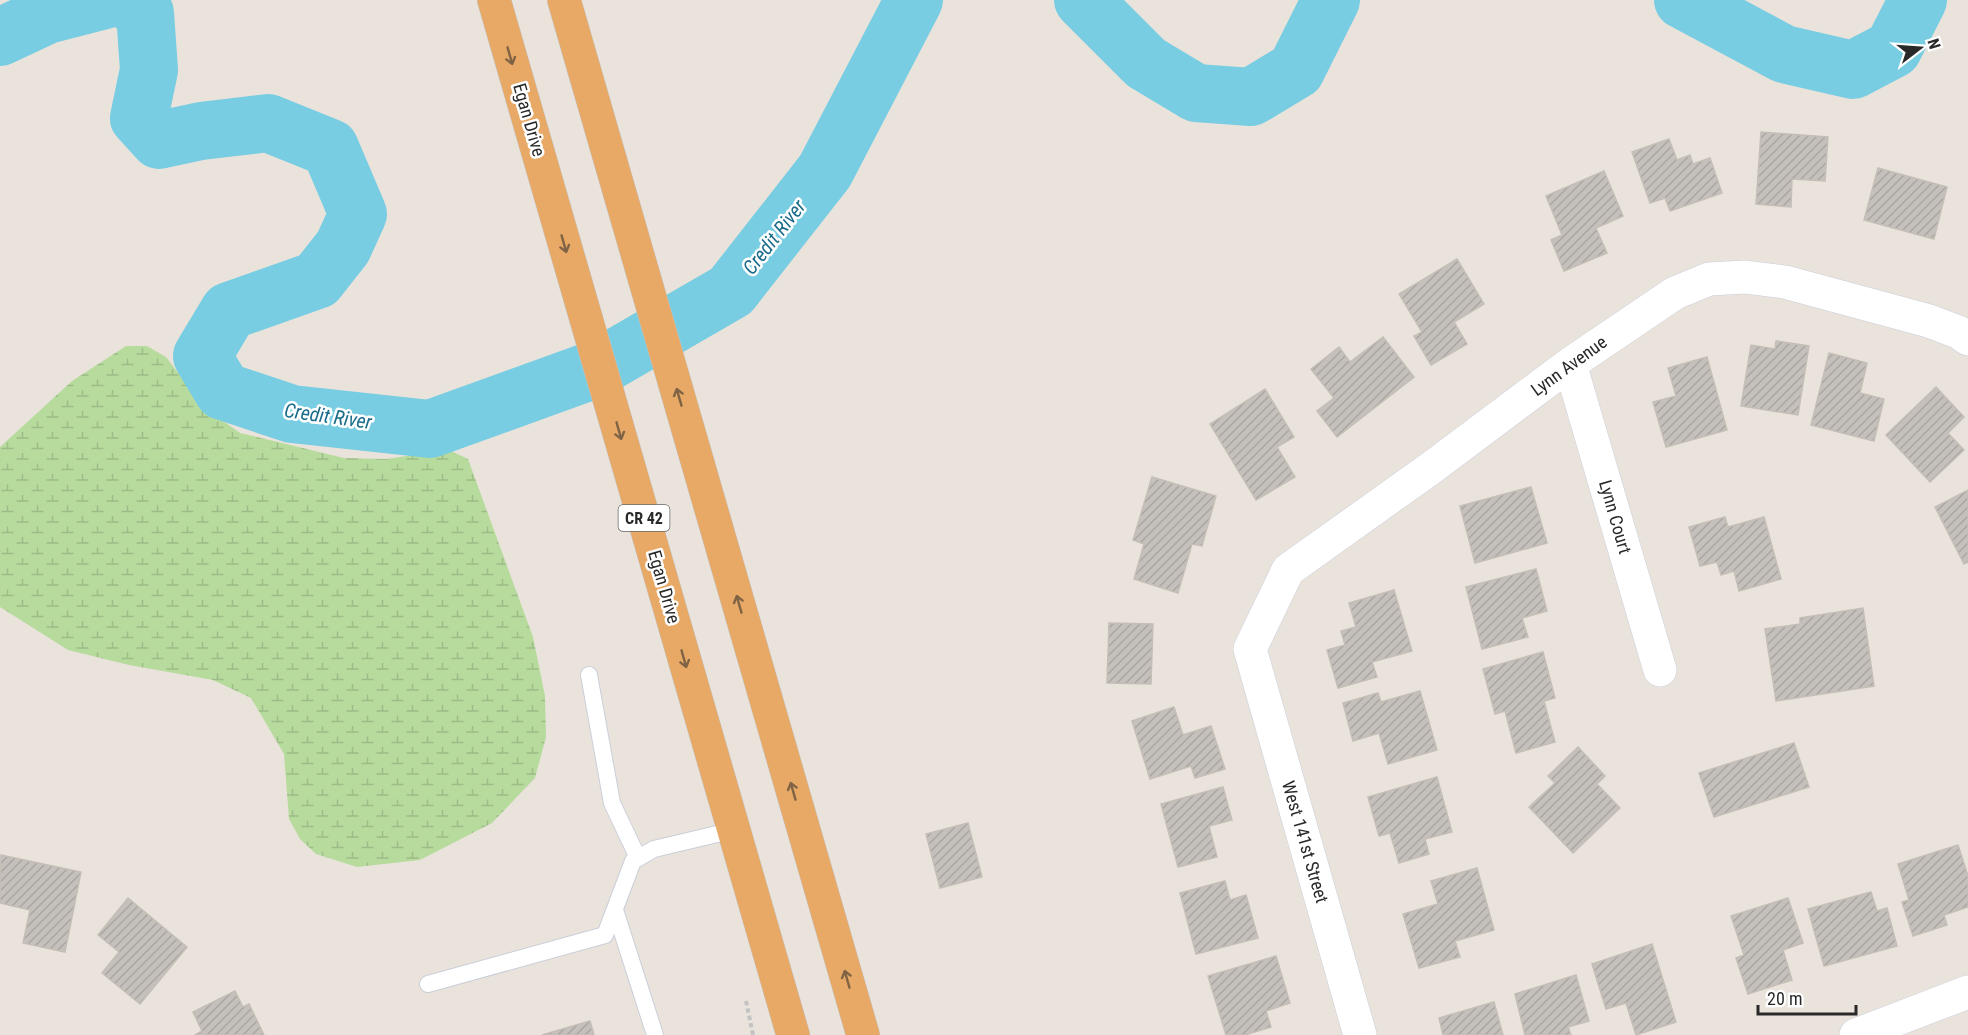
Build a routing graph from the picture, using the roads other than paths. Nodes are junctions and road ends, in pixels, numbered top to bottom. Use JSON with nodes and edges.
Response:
{"nodes":[{"id":1,"x":494,"y":0,"type":"edge"},
{"id":2,"x":564,"y":0,"type":"edge"},
{"id":3,"x":1968,"y":339,"type":"edge"},
{"id":4,"x":1570,"y":364,"type":"junction"},
{"id":5,"x":1250,"y":649,"type":"joint"},
{"id":6,"x":1660,"y":670,"type":"dead end"},
{"id":7,"x":589,"y":675,"type":"dead end"},
{"id":8,"x":734,"y":830,"type":"junction"},
{"id":9,"x":638,"y":858,"type":"junction"},
{"id":10,"x":615,"y":909,"type":"junction"},
{"id":11,"x":428,"y":984,"type":"dead end"},
{"id":12,"x":1968,"y":992,"type":"edge"},
{"id":13,"x":655,"y":1035,"type":"edge"},
{"id":14,"x":793,"y":1035,"type":"edge"},
{"id":15,"x":863,"y":1035,"type":"edge"},
{"id":16,"x":1360,"y":1035,"type":"edge"},
{"id":17,"x":1856,"y":1035,"type":"edge"}],
"edges":[{"from":1,"to":8,"type":"highway","name":"Egan Drive","number":"CR 42","one_way":true},
{"from":15,"to":2,"type":"highway","one_way":true},
{"from":3,"to":4,"type":"street","name":"Lynn Avenue"},
{"from":4,"to":5,"type":"street","name":"Lynn Avenue"},
{"from":4,"to":6,"type":"street","name":"Lynn Court"},
{"from":5,"to":16,"type":"street","name":"West 141st Street"},
{"from":7,"to":9,"type":"lane"},
{"from":8,"to":9,"type":"lane"},
{"from":8,"to":14,"type":"highway","name":"Egan Drive","number":"CR 42"},
{"from":9,"to":10,"type":"lane"},
{"from":10,"to":11,"type":"lane"},
{"from":10,"to":13,"type":"lane"},
{"from":12,"to":17,"type":"street"}]}
